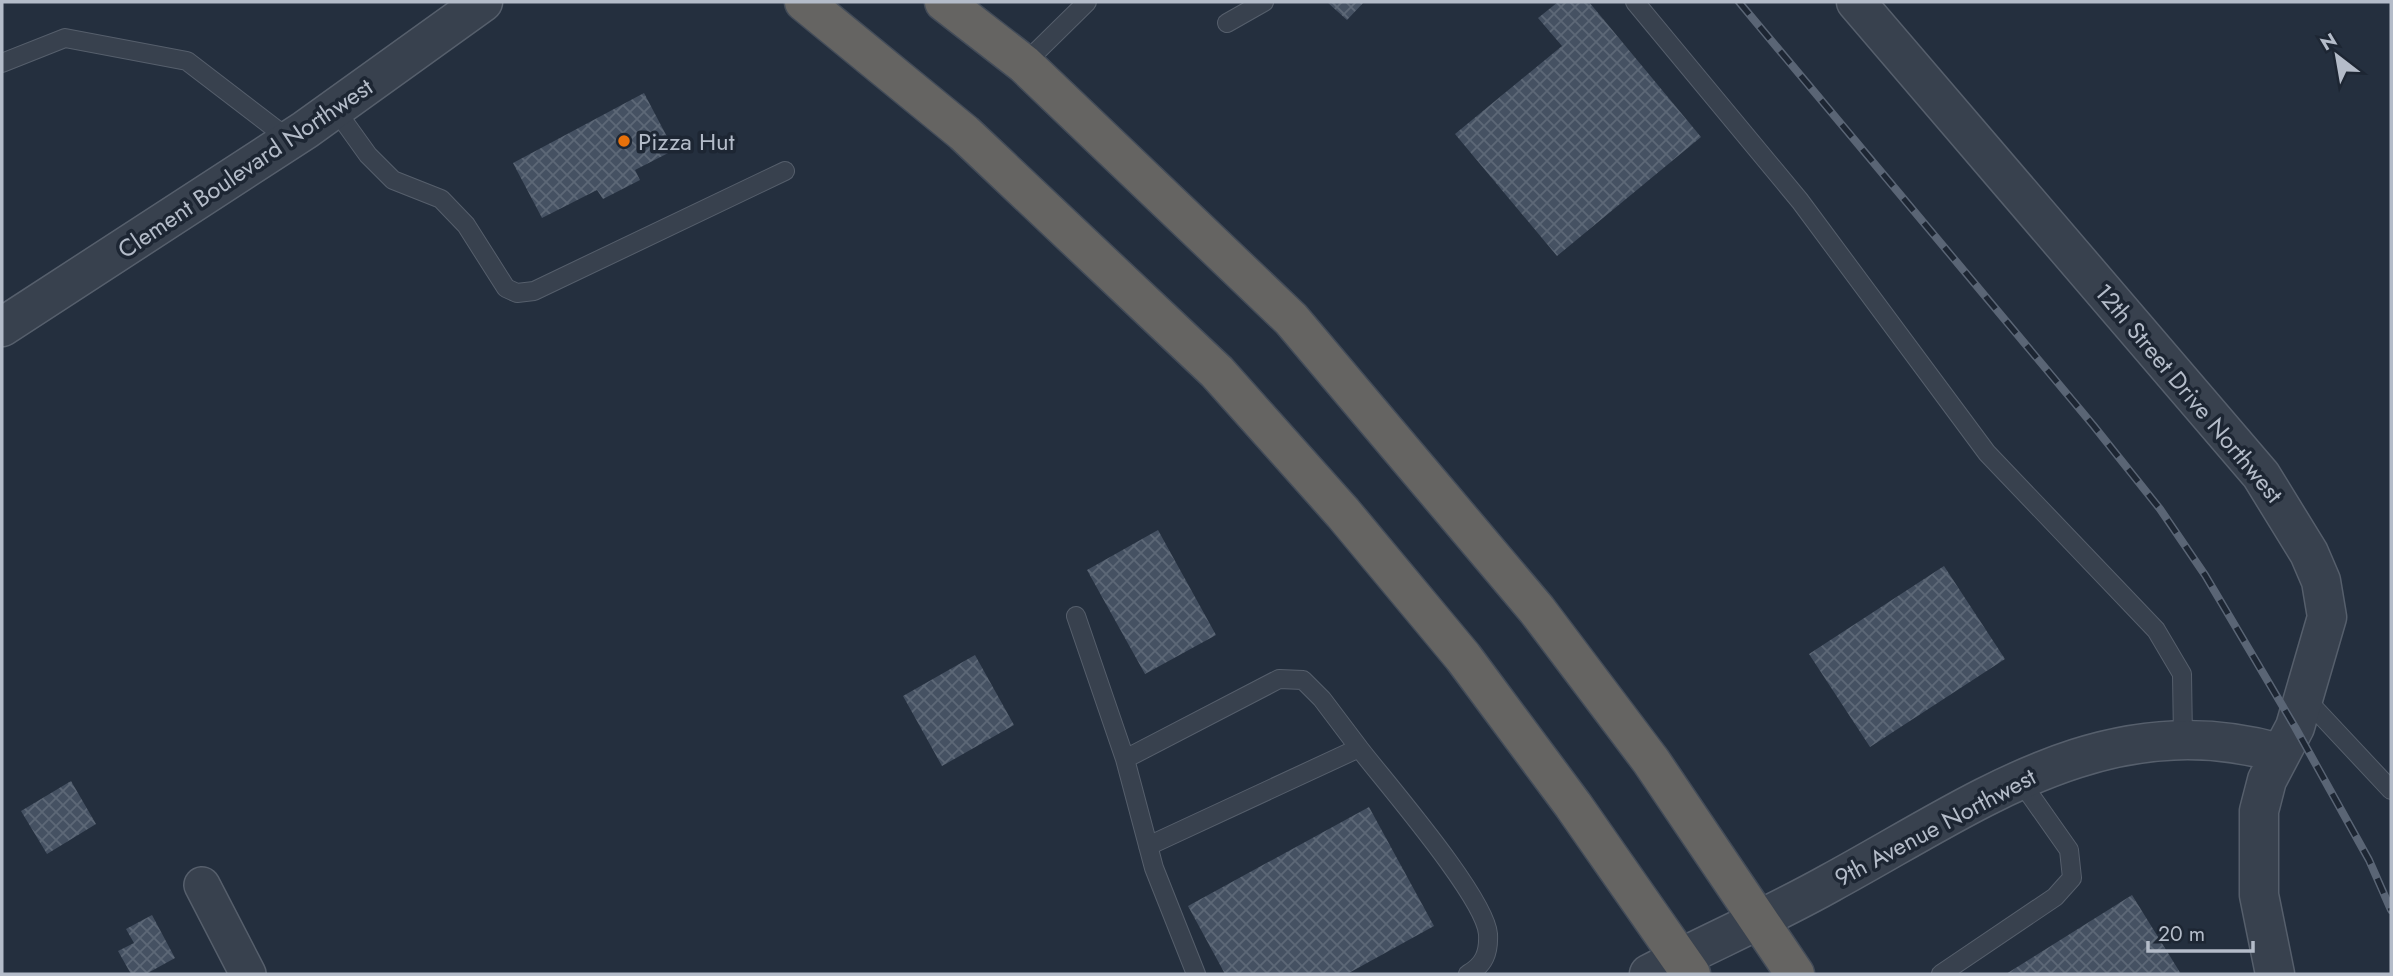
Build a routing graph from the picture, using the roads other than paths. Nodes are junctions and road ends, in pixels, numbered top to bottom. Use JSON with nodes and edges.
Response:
{"nodes":[{"id":1,"x":483,"y":2,"type":"edge"},
{"id":2,"x":804,"y":2,"type":"edge"},
{"id":3,"x":944,"y":2,"type":"edge"},
{"id":4,"x":956,"y":2,"type":"edge"},
{"id":5,"x":1087,"y":2,"type":"edge"},
{"id":6,"x":1264,"y":2,"type":"edge"},
{"id":7,"x":1635,"y":2,"type":"edge"},
{"id":8,"x":1856,"y":2,"type":"edge"},
{"id":9,"x":1227,"y":23,"type":"dead end"},
{"id":10,"x":984,"y":32,"type":"junction"},
{"id":11,"x":2,"y":63,"type":"edge"},
{"id":12,"x":1024,"y":64,"type":"junction"},
{"id":13,"x":335,"y":109,"type":"junction"},
{"id":14,"x":290,"y":140,"type":"junction"},
{"id":15,"x":785,"y":171,"type":"dead end"},
{"id":16,"x":2,"y":327,"type":"edge"},
{"id":17,"x":1076,"y":616,"type":"dead end"},
{"id":18,"x":2304,"y":696,"type":"junction"},
{"id":19,"x":2183,"y":739,"type":"junction"},
{"id":20,"x":1359,"y":748,"type":"junction"},
{"id":21,"x":2279,"y":753,"type":"junction"},
{"id":22,"x":1125,"y":759,"type":"junction"},
{"id":23,"x":2019,"y":779,"type":"junction"},
{"id":24,"x":2391,"y":790,"type":"edge"},
{"id":25,"x":1147,"y":846,"type":"junction"},
{"id":26,"x":202,"y":885,"type":"dead end"},
{"id":27,"x":1760,"y":919,"type":"junction"},
{"id":28,"x":1674,"y":969,"type":"edge"},
{"id":29,"x":248,"y":974,"type":"edge"},
{"id":30,"x":1196,"y":974,"type":"edge"},
{"id":31,"x":1468,"y":974,"type":"edge"},
{"id":32,"x":1795,"y":974,"type":"edge"},
{"id":33,"x":1941,"y":974,"type":"edge"},
{"id":34,"x":2276,"y":974,"type":"edge"}],
"edges":[{"from":1,"to":13,"type":"street","name":"Clement Boulevard Northwest"},
{"from":2,"to":28,"type":"highway"},
{"from":3,"to":10,"type":"highway"},
{"from":4,"to":10,"type":"highway"},
{"from":5,"to":12,"type":"lane"},
{"from":6,"to":9,"type":"lane"},
{"from":7,"to":19,"type":"lane"},
{"from":8,"to":18,"type":"street","name":"12th Street Drive Northwest"},
{"from":10,"to":12,"type":"highway"},
{"from":11,"to":14,"type":"lane"},
{"from":12,"to":27,"type":"highway"},
{"from":13,"to":14,"type":"street","name":"Clement Boulevard Northwest"},
{"from":13,"to":15,"type":"lane"},
{"from":14,"to":16,"type":"street","name":"Clement Boulevard Northwest"},
{"from":17,"to":22,"type":"lane"},
{"from":18,"to":21,"type":"street","name":"12th Street Drive Northwest"},
{"from":18,"to":24,"type":"lane"},
{"from":19,"to":21,"type":"street","name":"9th Avenue Northwest"},
{"from":19,"to":23,"type":"street","name":"9th Avenue Northwest"},
{"from":20,"to":22,"type":"lane"},
{"from":20,"to":25,"type":"lane"},
{"from":20,"to":31,"type":"lane"},
{"from":21,"to":34,"type":"street","name":"12th Street Drive Northwest"},
{"from":22,"to":25,"type":"lane"},
{"from":23,"to":27,"type":"street","name":"9th Avenue Northwest"},
{"from":23,"to":33,"type":"lane"},
{"from":25,"to":30,"type":"lane"},
{"from":26,"to":29,"type":"street"},
{"from":27,"to":28,"type":"street","name":"9th Avenue Northwest"},
{"from":27,"to":32,"type":"highway"}]}
